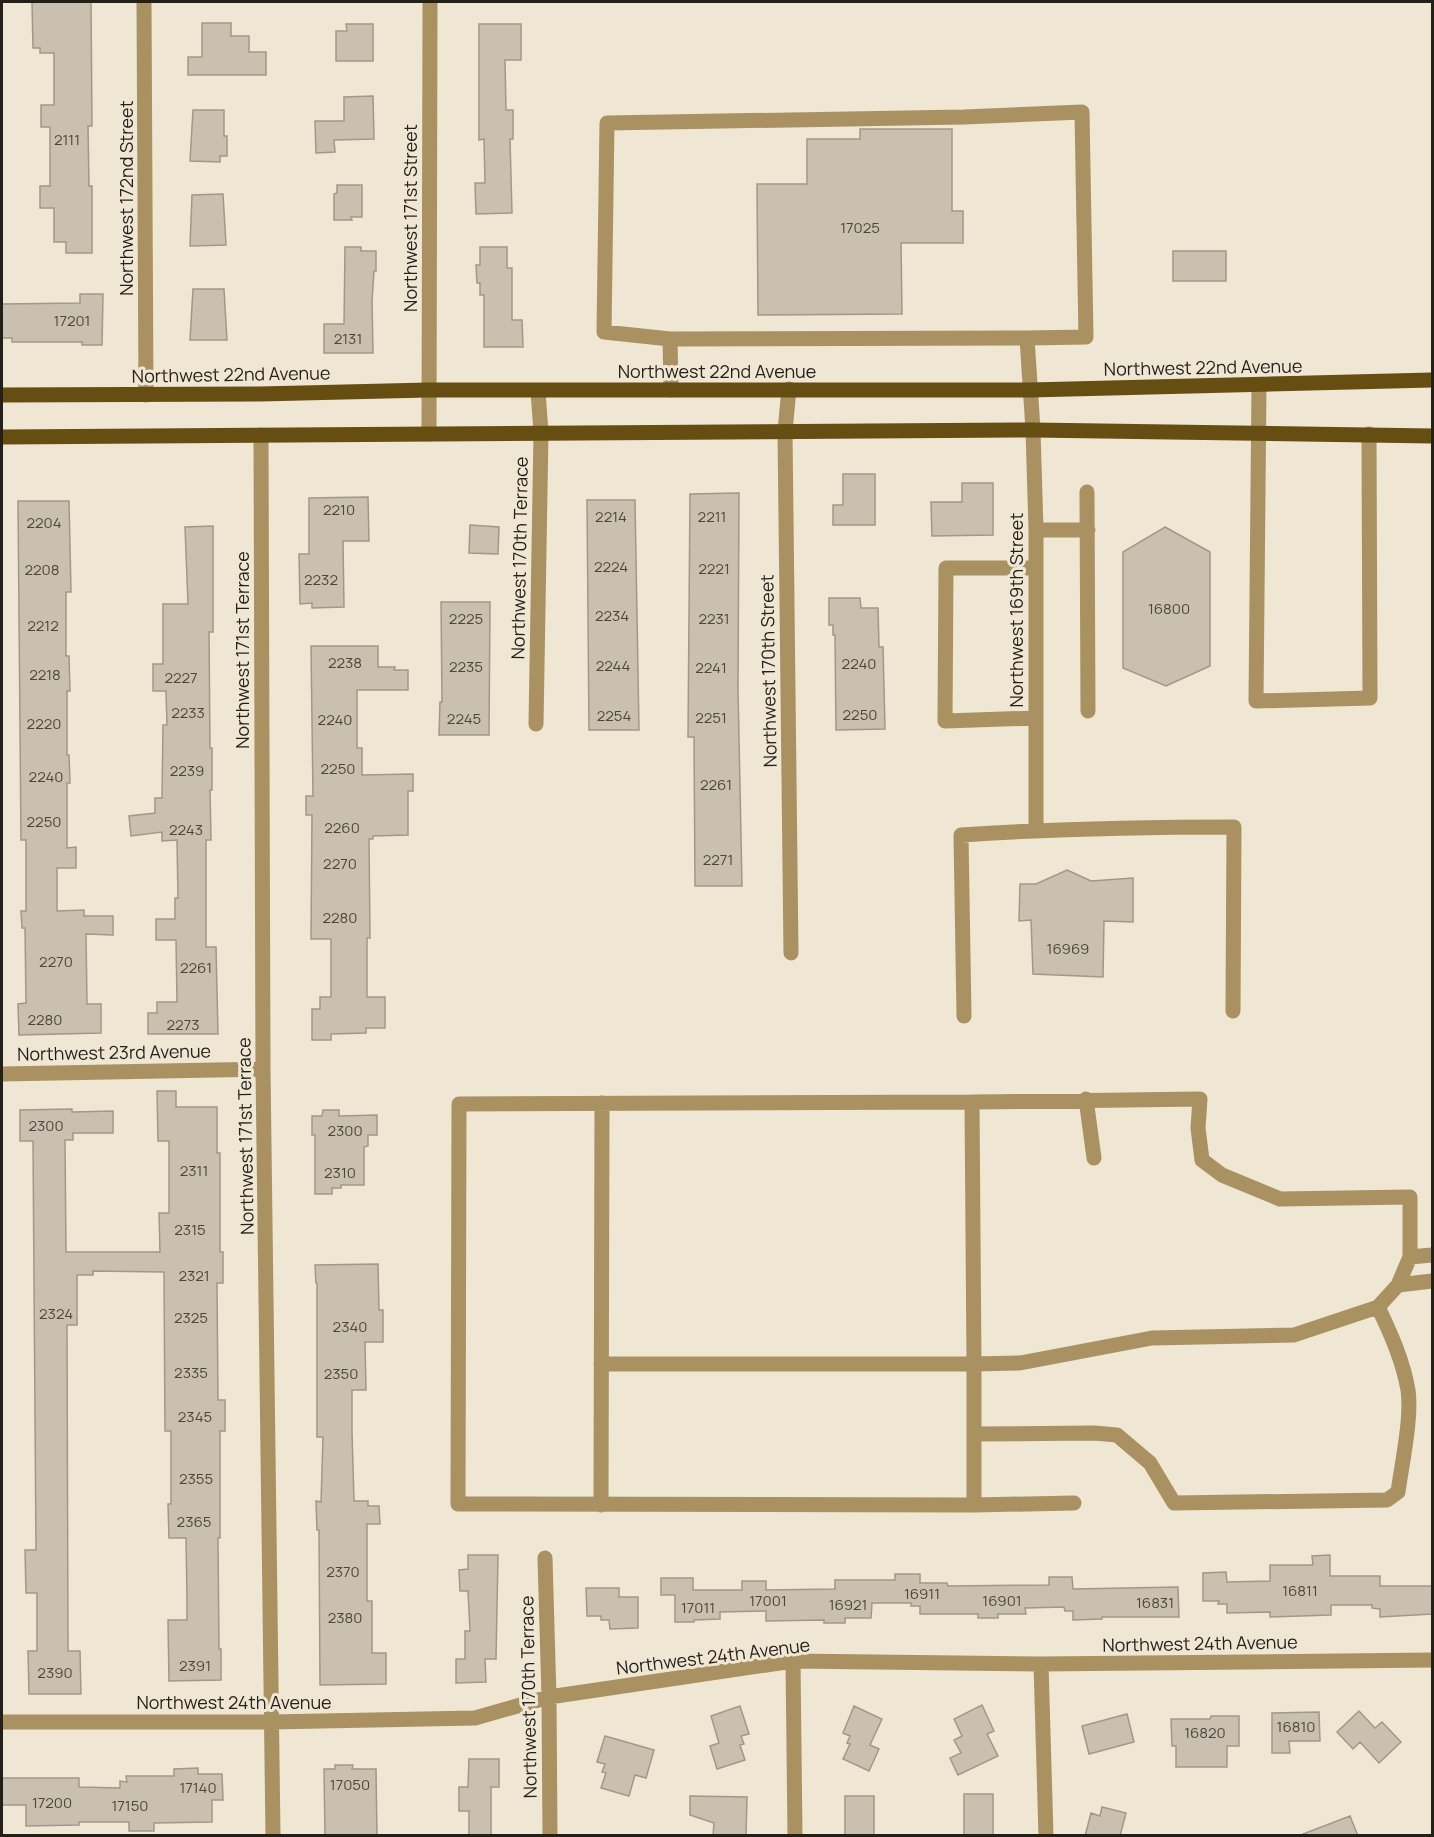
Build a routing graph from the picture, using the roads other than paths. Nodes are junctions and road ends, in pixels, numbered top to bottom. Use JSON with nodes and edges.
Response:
{"nodes":[{"id":1,"x":144,"y":2,"type":"edge"},
{"id":2,"x":430,"y":2,"type":"edge"},
{"id":3,"x":1028,"y":338,"type":"junction"},
{"id":4,"x":670,"y":339,"type":"junction"},
{"id":5,"x":1432,"y":380,"type":"edge"},
{"id":6,"x":1259,"y":386,"type":"junction"},
{"id":7,"x":789,"y":389,"type":"junction"},
{"id":8,"x":428,"y":390,"type":"junction"},
{"id":9,"x":671,"y":390,"type":"junction"},
{"id":10,"x":1030,"y":390,"type":"junction"},
{"id":11,"x":538,"y":392,"type":"junction"},
{"id":12,"x":2,"y":395,"type":"edge"},
{"id":13,"x":146,"y":395,"type":"junction"},
{"id":14,"x":1033,"y":430,"type":"junction"},
{"id":15,"x":785,"y":432,"type":"junction"},
{"id":16,"x":1259,"y":432,"type":"junction"},
{"id":17,"x":541,"y":433,"type":"junction"},
{"id":18,"x":429,"y":434,"type":"junction"},
{"id":19,"x":1369,"y":434,"type":"junction"},
{"id":20,"x":261,"y":435,"type":"junction"},
{"id":21,"x":1432,"y":436,"type":"edge"},
{"id":22,"x":2,"y":437,"type":"edge"},
{"id":23,"x":1088,"y":492,"type":"dead end"},
{"id":24,"x":1036,"y":530,"type":"junction"},
{"id":25,"x":1088,"y":530,"type":"junction"},
{"id":26,"x":1036,"y":568,"type":"junction"},
{"id":27,"x":1088,"y":711,"type":"dead end"},
{"id":28,"x":1036,"y":718,"type":"junction"},
{"id":29,"x":536,"y":724,"type":"dead end"},
{"id":30,"x":1036,"y":830,"type":"junction"},
{"id":31,"x":791,"y":953,"type":"dead end"},
{"id":32,"x":1233,"y":1011,"type":"dead end"},
{"id":33,"x":964,"y":1016,"type":"dead end"},
{"id":34,"x":263,"y":1069,"type":"junction"},
{"id":35,"x":2,"y":1074,"type":"edge"},
{"id":36,"x":1086,"y":1099,"type":"junction"},
{"id":37,"x":972,"y":1102,"type":"junction"},
{"id":38,"x":602,"y":1103,"type":"junction"},
{"id":39,"x":1094,"y":1158,"type":"dead end"},
{"id":40,"x":1432,"y":1255,"type":"edge"},
{"id":41,"x":1410,"y":1257,"type":"junction"},
{"id":42,"x":1432,"y":1281,"type":"edge"},
{"id":43,"x":1398,"y":1285,"type":"junction"},
{"id":44,"x":1378,"y":1307,"type":"junction"},
{"id":45,"x":601,"y":1364,"type":"junction"},
{"id":46,"x":974,"y":1364,"type":"junction"},
{"id":47,"x":974,"y":1434,"type":"junction"},
{"id":48,"x":1074,"y":1503,"type":"dead end"},
{"id":49,"x":601,"y":1504,"type":"junction"},
{"id":50,"x":974,"y":1504,"type":"junction"},
{"id":51,"x":545,"y":1558,"type":"dead end"},
{"id":52,"x":1432,"y":1660,"type":"edge"},
{"id":53,"x":793,"y":1661,"type":"junction"},
{"id":54,"x":1041,"y":1664,"type":"junction"},
{"id":55,"x":549,"y":1697,"type":"junction"},
{"id":56,"x":2,"y":1722,"type":"edge"},
{"id":57,"x":271,"y":1722,"type":"junction"},
{"id":58,"x":273,"y":1836,"type":"edge"},
{"id":59,"x":550,"y":1836,"type":"edge"},
{"id":60,"x":795,"y":1836,"type":"edge"},
{"id":61,"x":1046,"y":1836,"type":"edge"}],
"edges":[{"from":1,"to":13,"type":"street","name":"Northwest 172nd Street"},
{"from":2,"to":8,"type":"street","name":"Northwest 171st Street"},
{"from":3,"to":4,"type":"street"},
{"from":3,"to":4,"type":"street"},
{"from":3,"to":10,"type":"street","name":"Northwest 169th Street"},
{"from":4,"to":9,"type":"street"},
{"from":5,"to":6,"type":"main road","name":"Northwest 22nd Avenue"},
{"from":6,"to":10,"type":"main road","name":"Northwest 22nd Avenue"},
{"from":6,"to":16,"type":"street"},
{"from":7,"to":9,"type":"main road","name":"Northwest 22nd Avenue"},
{"from":7,"to":10,"type":"main road","name":"Northwest 22nd Avenue"},
{"from":7,"to":15,"type":"street","name":"Northwest 170th Street"},
{"from":8,"to":11,"type":"main road","name":"Northwest 22nd Avenue"},
{"from":8,"to":13,"type":"main road","name":"Northwest 22nd Avenue"},
{"from":8,"to":18,"type":"street","name":"Northwest 171st Street"},
{"from":9,"to":11,"type":"main road","name":"Northwest 22nd Avenue"},
{"from":10,"to":14,"type":"street","name":"Northwest 169th Street"},
{"from":11,"to":17,"type":"street","name":"Northwest 170th Terrace"},
{"from":12,"to":13,"type":"main road","name":"Northwest 22nd Avenue"},
{"from":14,"to":15,"type":"main road"},
{"from":14,"to":16,"type":"main road"},
{"from":14,"to":24,"type":"street","name":"Northwest 169th Street"},
{"from":15,"to":17,"type":"main road"},
{"from":15,"to":31,"type":"street","name":"Northwest 170th Street"},
{"from":16,"to":19,"type":"main road"},
{"from":16,"to":19,"type":"street"},
{"from":17,"to":18,"type":"main road"},
{"from":17,"to":29,"type":"street","name":"Northwest 170th Terrace"},
{"from":18,"to":20,"type":"main road"},
{"from":19,"to":21,"type":"main road"},
{"from":20,"to":22,"type":"main road"},
{"from":20,"to":34,"type":"street","name":"Northwest 171st Terrace"},
{"from":23,"to":25,"type":"street"},
{"from":24,"to":25,"type":"street"},
{"from":24,"to":26,"type":"street","name":"Northwest 169th Street"},
{"from":25,"to":27,"type":"street"},
{"from":26,"to":28,"type":"street","name":"Northwest 169th Street"},
{"from":26,"to":28,"type":"street"},
{"from":28,"to":30,"type":"street","name":"Northwest 169th Street"},
{"from":30,"to":32,"type":"street"},
{"from":30,"to":33,"type":"street"},
{"from":34,"to":35,"type":"street","name":"Northwest 23rd Avenue"},
{"from":34,"to":57,"type":"street","name":"Northwest 171st Terrace"},
{"from":36,"to":37,"type":"street"},
{"from":36,"to":39,"type":"street"},
{"from":36,"to":41,"type":"street"},
{"from":37,"to":38,"type":"street"},
{"from":37,"to":46,"type":"street"},
{"from":38,"to":45,"type":"street"},
{"from":38,"to":49,"type":"street"},
{"from":40,"to":41,"type":"street"},
{"from":41,"to":43,"type":"street"},
{"from":42,"to":43,"type":"street"},
{"from":43,"to":44,"type":"street"},
{"from":44,"to":46,"type":"street"},
{"from":44,"to":47,"type":"street"},
{"from":45,"to":46,"type":"street"},
{"from":45,"to":49,"type":"street"},
{"from":46,"to":47,"type":"street"},
{"from":47,"to":50,"type":"street"},
{"from":48,"to":50,"type":"street"},
{"from":49,"to":50,"type":"street"},
{"from":51,"to":55,"type":"street","name":"Northwest 170th Terrace"},
{"from":52,"to":54,"type":"street","name":"Northwest 24th Avenue"},
{"from":53,"to":54,"type":"street","name":"Northwest 24th Avenue"},
{"from":53,"to":55,"type":"street","name":"Northwest 24th Avenue"},
{"from":53,"to":60,"type":"street"},
{"from":54,"to":61,"type":"street"},
{"from":55,"to":57,"type":"street","name":"Northwest 24th Avenue"},
{"from":55,"to":59,"type":"street","name":"Northwest 170th Terrace"},
{"from":56,"to":57,"type":"street","name":"Northwest 24th Avenue"},
{"from":57,"to":58,"type":"street","name":"Northwest 171st Terrace"}]}
